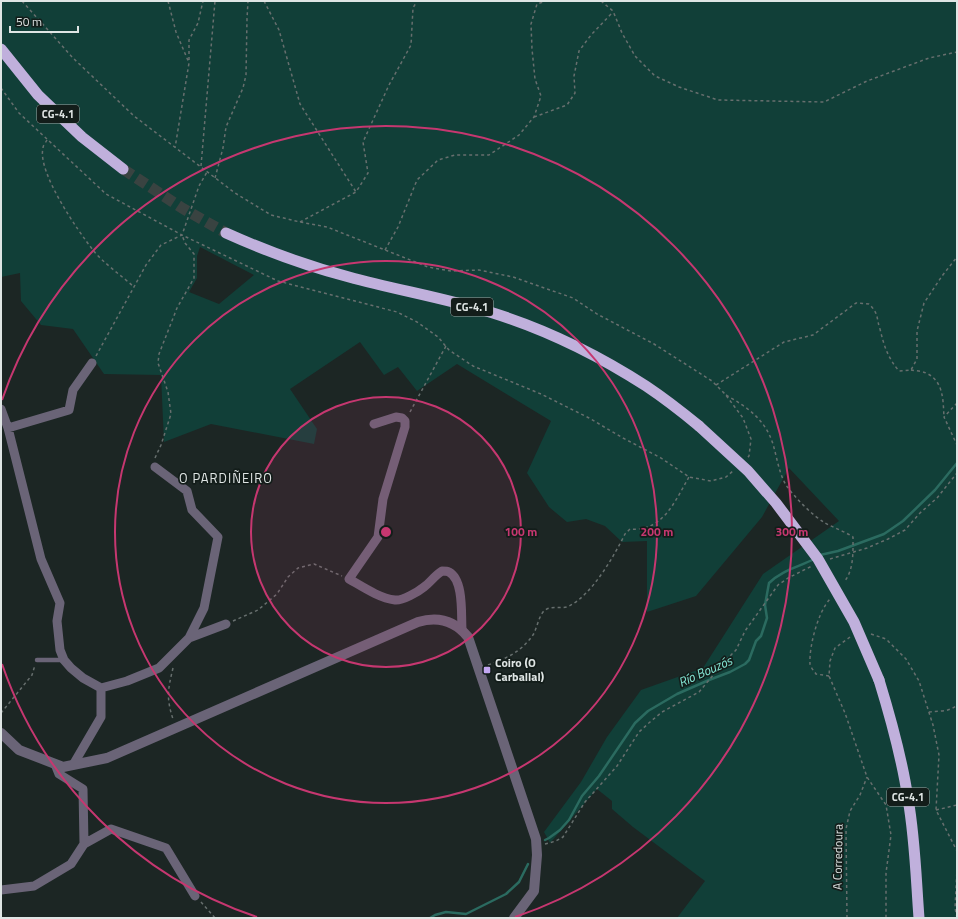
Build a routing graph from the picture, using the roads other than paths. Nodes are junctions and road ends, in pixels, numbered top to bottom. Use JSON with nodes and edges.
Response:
{"nodes":[{"id":1,"x":1,"y":49,"type":"edge"},
{"id":2,"x":123,"y":169,"type":"tunnel mouth"},
{"id":3,"x":226,"y":233,"type":"tunnel mouth"},
{"id":4,"x":92,"y":363,"type":"road end"},
{"id":5,"x":1,"y":409,"type":"edge"},
{"id":6,"x":374,"y":424,"type":"dead end"},
{"id":7,"x":8,"y":428,"type":"junction"},
{"id":8,"x":155,"y":467,"type":"road end"},
{"id":9,"x":226,"y":624,"type":"road end"},
{"id":10,"x":462,"y":629,"type":"junction"},
{"id":11,"x":189,"y":638,"type":"junction"},
{"id":12,"x":37,"y":660,"type":"road end"},
{"id":13,"x":64,"y":660,"type":"junction"},
{"id":14,"x":101,"y":688,"type":"junction"},
{"id":15,"x":1,"y":733,"type":"edge"},
{"id":16,"x":55,"y":764,"type":"junction"},
{"id":17,"x":73,"y":765,"type":"junction"},
{"id":18,"x":84,"y":844,"type":"junction"},
{"id":19,"x":1,"y":890,"type":"edge"},
{"id":20,"x":195,"y":896,"type":"road end"},
{"id":21,"x":514,"y":918,"type":"edge"},
{"id":22,"x":918,"y":918,"type":"edge"}],
"edges":[{"from":1,"to":2,"type":"highway","number":"CG-4.1"},
{"from":3,"to":22,"type":"highway","number":"CG-4.1","bridge":true},
{"from":4,"to":7,"type":"street"},
{"from":5,"to":7,"type":"street"},
{"from":6,"to":10,"type":"street"},
{"from":7,"to":13,"type":"street"},
{"from":8,"to":11,"type":"street"},
{"from":9,"to":11,"type":"street"},
{"from":10,"to":17,"type":"street"},
{"from":10,"to":21,"type":"street"},
{"from":11,"to":14,"type":"street"},
{"from":12,"to":13,"type":"lane"},
{"from":13,"to":14,"type":"street"},
{"from":14,"to":17,"type":"street"},
{"from":15,"to":16,"type":"street"},
{"from":16,"to":17,"type":"street"},
{"from":16,"to":18,"type":"street"},
{"from":18,"to":19,"type":"street"},
{"from":18,"to":20,"type":"street"}]}
